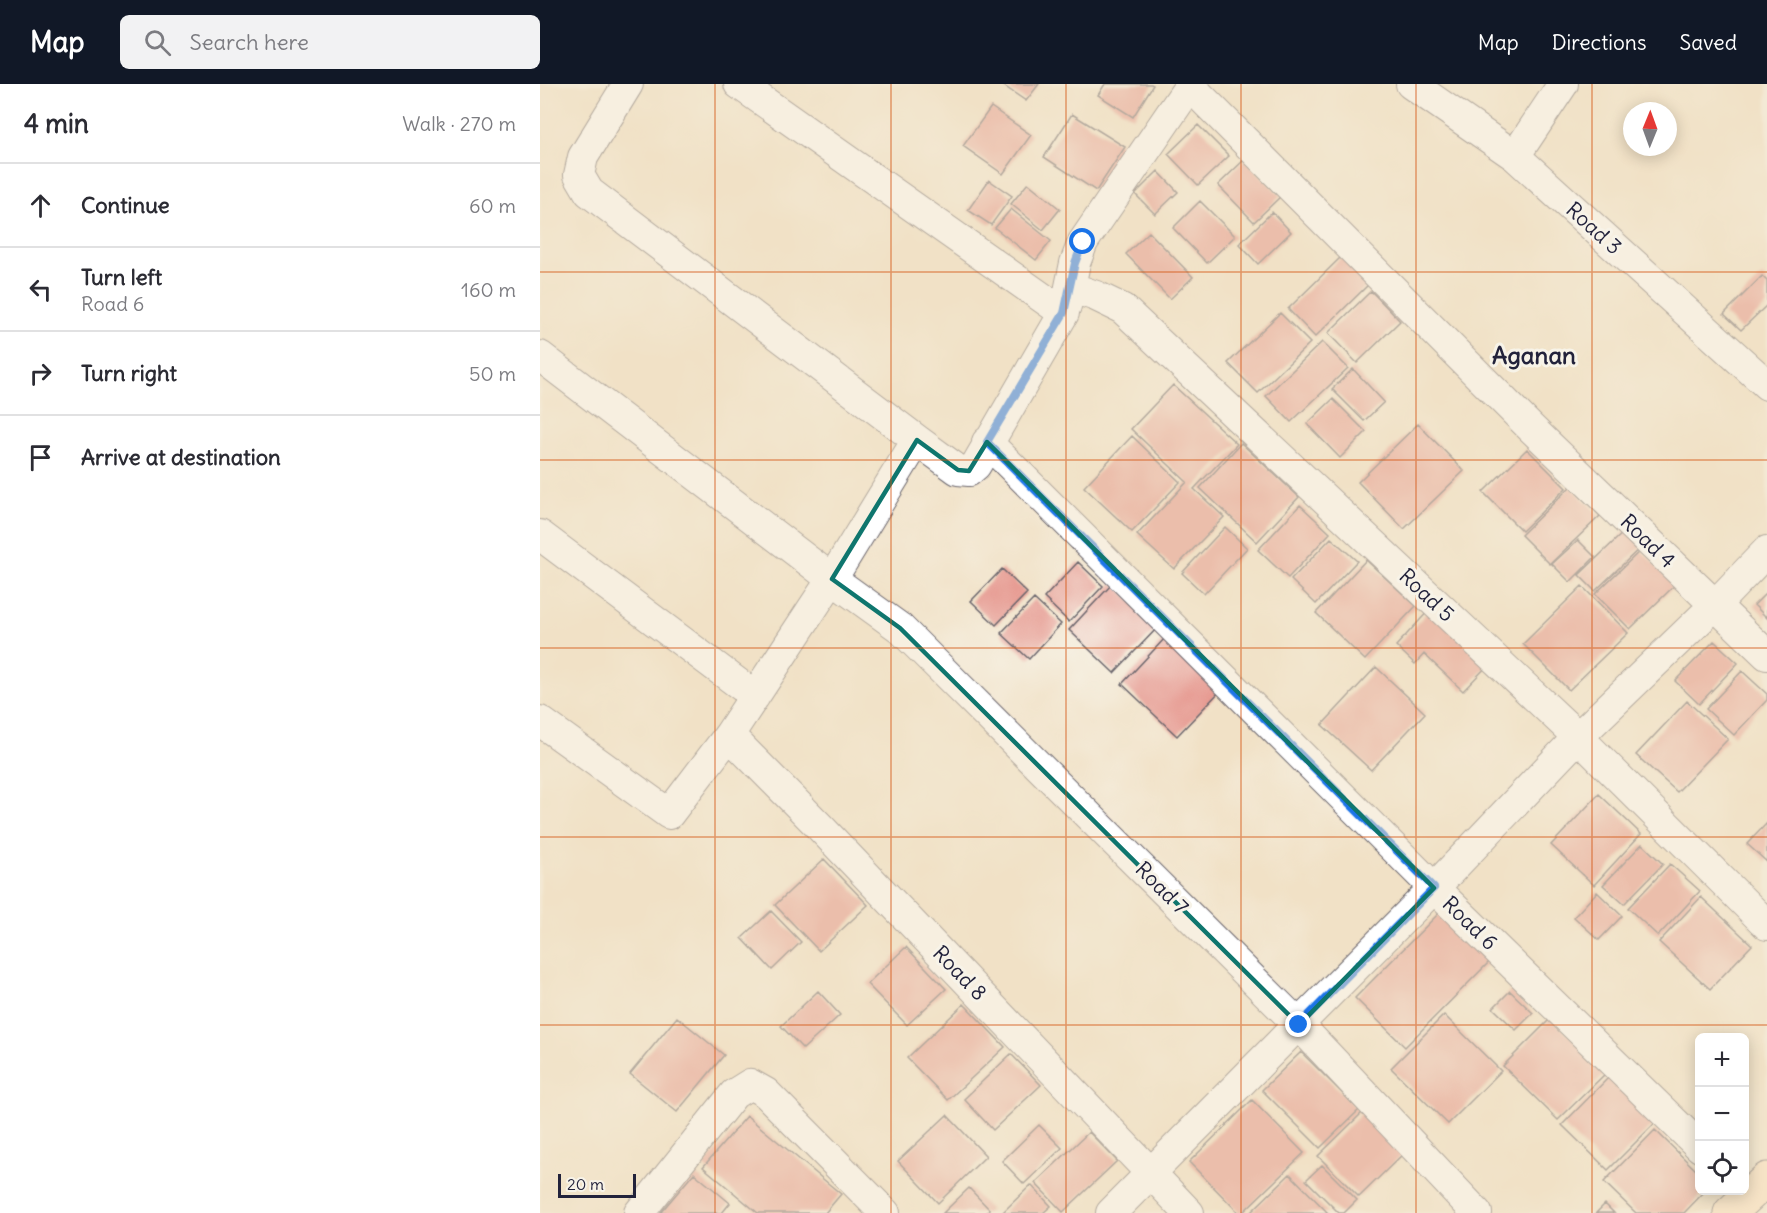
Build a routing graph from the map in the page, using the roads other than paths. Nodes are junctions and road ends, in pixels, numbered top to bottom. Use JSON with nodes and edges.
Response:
{"nodes":[{"id":1,"x":628,"y":84,"type":"edge"},
{"id":2,"x":739,"y":84,"type":"edge"},
{"id":3,"x":1411,"y":84,"type":"edge"},
{"id":4,"x":1563,"y":84,"type":"edge"},
{"id":5,"x":1190,"y":85,"type":"edge"},
{"id":6,"x":1515,"y":156,"type":"junction"},
{"id":7,"x":1067,"y":300,"type":"junction"},
{"id":8,"x":540,"y":356,"type":"edge"},
{"id":9,"x":1767,"y":385,"type":"edge"},
{"id":10,"x":917,"y":440,"type":"junction"},
{"id":11,"x":987,"y":442,"type":"junction"},
{"id":12,"x":540,"y":535,"type":"edge"},
{"id":13,"x":1767,"y":551,"type":"edge"},
{"id":14,"x":832,"y":579,"type":"junction"},
{"id":15,"x":1715,"y":605,"type":"junction"},
{"id":16,"x":1767,"y":655,"type":"edge"},
{"id":17,"x":755,"y":696,"type":"junction"},
{"id":18,"x":540,"y":721,"type":"edge"},
{"id":19,"x":729,"y":735,"type":"junction"},
{"id":20,"x":1578,"y":737,"type":"junction"},
{"id":21,"x":1434,"y":888,"type":"junction"},
{"id":22,"x":1767,"y":925,"type":"edge"},
{"id":23,"x":1299,"y":1025,"type":"junction"},
{"id":24,"x":1695,"y":1142,"type":"edge"},
{"id":25,"x":1152,"y":1174,"type":"junction"},
{"id":26,"x":639,"y":1213,"type":"edge"},
{"id":27,"x":885,"y":1213,"type":"edge"},
{"id":28,"x":1111,"y":1213,"type":"edge"},
{"id":29,"x":1189,"y":1213,"type":"edge"},
{"id":30,"x":1477,"y":1213,"type":"edge"}],
"edges":[{"from":1,"to":10,"type":"street"},
{"from":2,"to":7,"type":"street","name":"Road 5"},
{"from":3,"to":6,"type":"street","name":"Road 3"},
{"from":4,"to":6,"type":"street"},
{"from":5,"to":7,"type":"street"},
{"from":5,"to":15,"type":"street","name":"Road 4"},
{"from":6,"to":9,"type":"street","name":"Road 3"},
{"from":7,"to":11,"type":"street"},
{"from":7,"to":20,"type":"street","name":"Road 5"},
{"from":8,"to":14,"type":"street","name":"Road 7"},
{"from":10,"to":11,"type":"street"},
{"from":10,"to":14,"type":"street"},
{"from":11,"to":21,"type":"street","name":"Road 6"},
{"from":12,"to":17,"type":"street"},
{"from":13,"to":15,"type":"street"},
{"from":14,"to":17,"type":"street"},
{"from":14,"to":23,"type":"street","name":"Road 7"},
{"from":15,"to":16,"type":"street","name":"Road 4"},
{"from":15,"to":20,"type":"street"},
{"from":17,"to":19,"type":"street"},
{"from":18,"to":19,"type":"street"},
{"from":19,"to":25,"type":"street","name":"Road 8"},
{"from":20,"to":21,"type":"street"},
{"from":20,"to":22,"type":"street","name":"Road 5"},
{"from":21,"to":23,"type":"street"},
{"from":21,"to":24,"type":"street","name":"Road 6"},
{"from":23,"to":25,"type":"street"},
{"from":23,"to":30,"type":"street","name":"Road 7"},
{"from":25,"to":28,"type":"street"},
{"from":25,"to":29,"type":"street","name":"Road 8"},
{"from":26,"to":27,"type":"street"}]}
